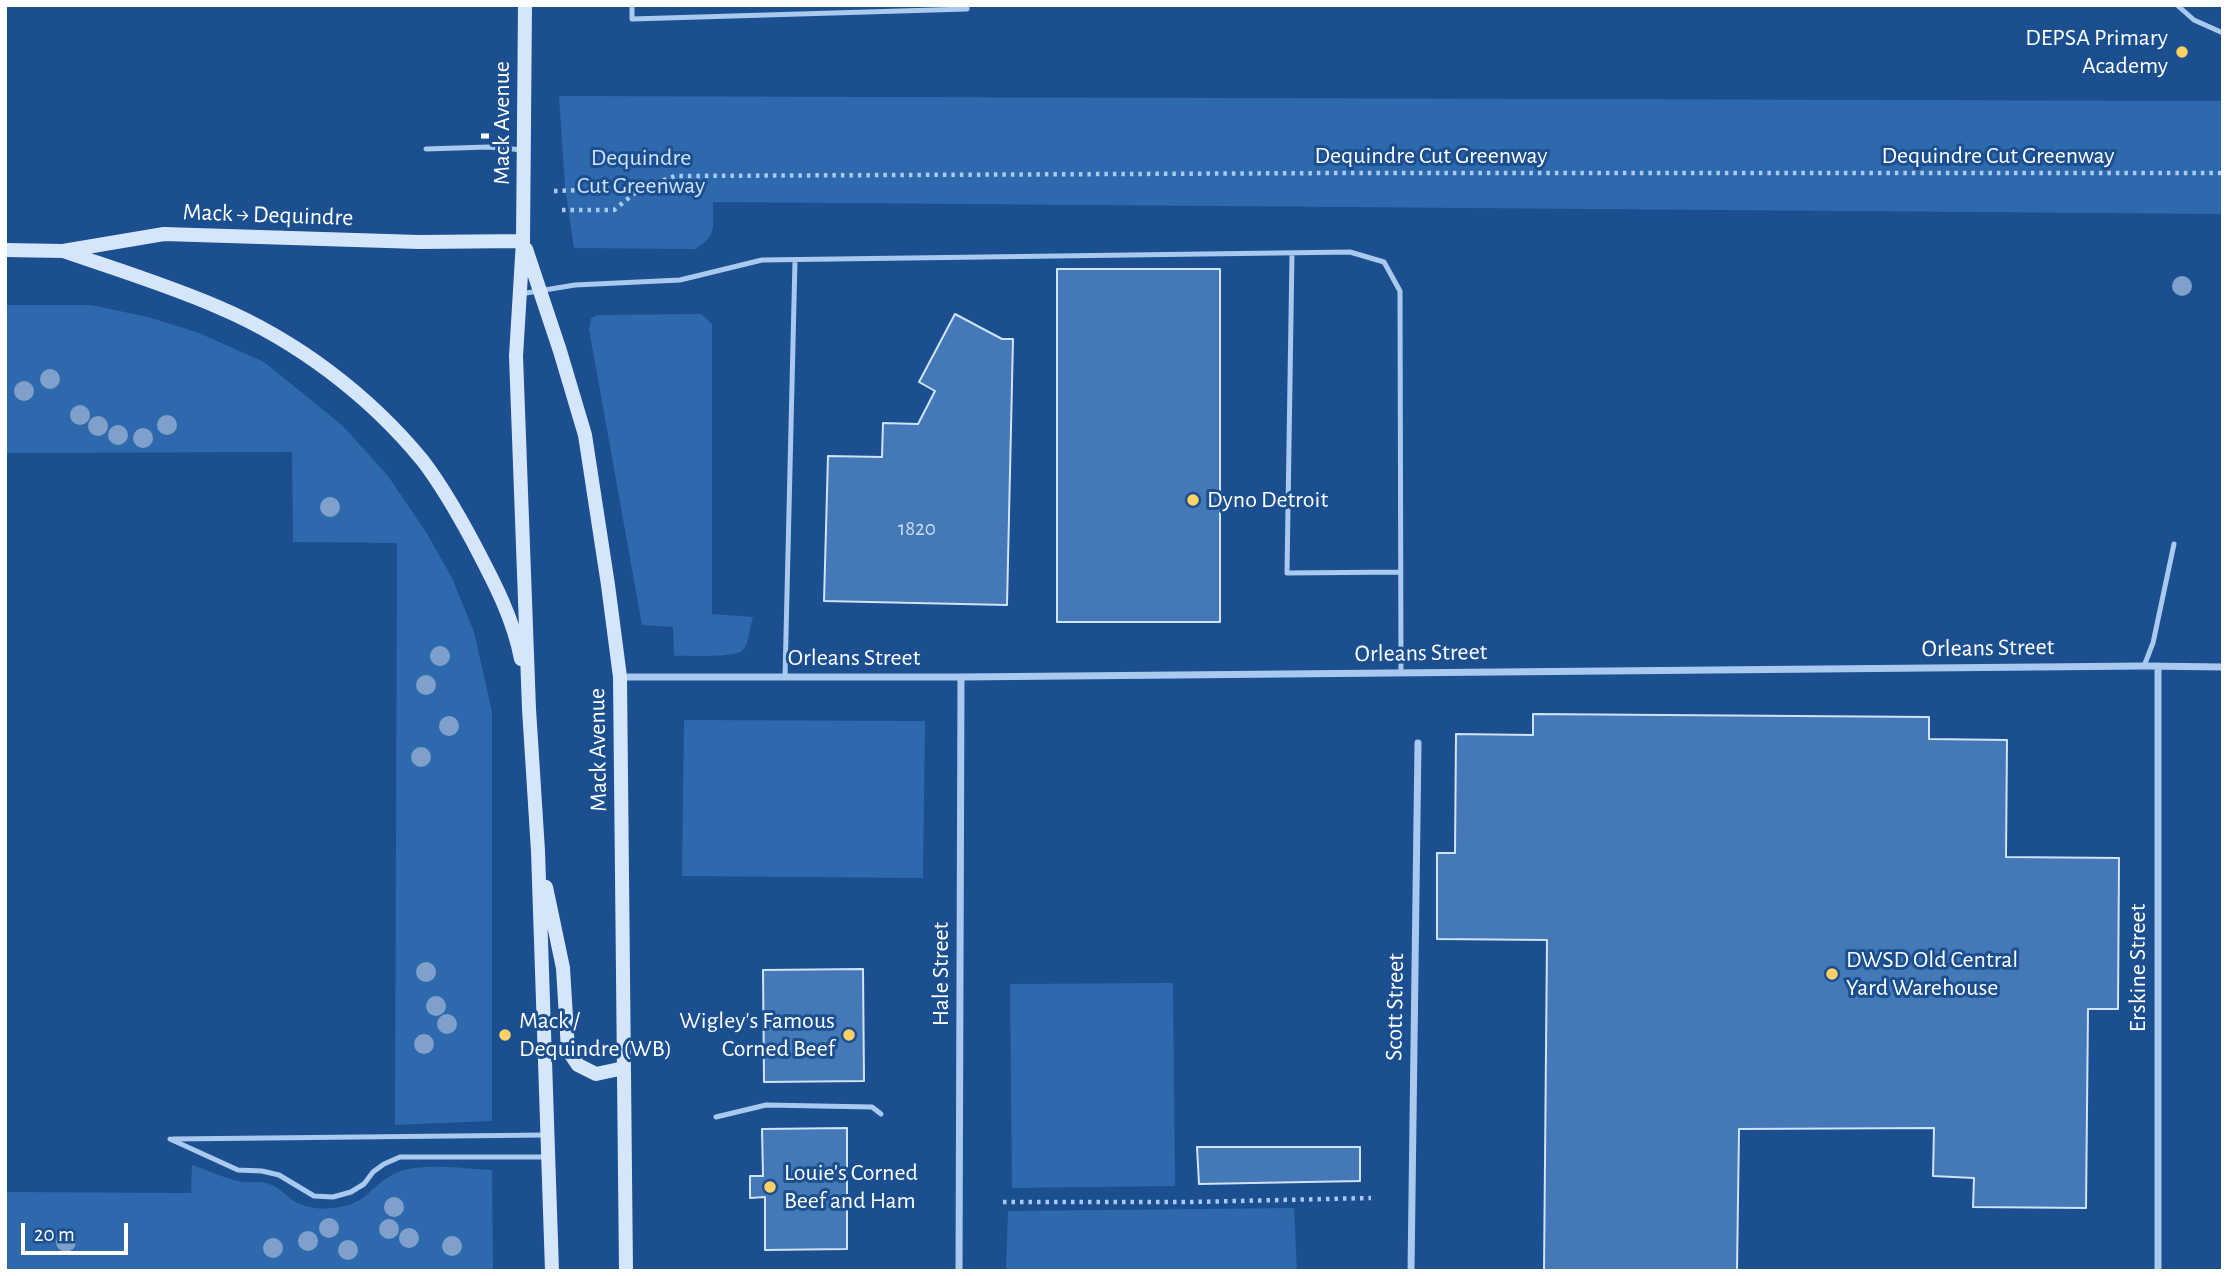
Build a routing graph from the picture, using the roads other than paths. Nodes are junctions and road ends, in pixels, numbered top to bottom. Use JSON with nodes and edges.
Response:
{"nodes":[{"id":1,"x":525,"y":5,"type":"edge"},
{"id":2,"x":632,"y":5,"type":"edge"},
{"id":3,"x":967,"y":5,"type":"edge"},
{"id":4,"x":2177,"y":5,"type":"edge"},
{"id":5,"x":2223,"y":33,"type":"edge"},
{"id":6,"x":426,"y":149,"type":"dead end"},
{"id":7,"x":525,"y":150,"type":"junction"},
{"id":8,"x":523,"y":241,"type":"junction"},
{"id":9,"x":5,"y":250,"type":"edge"},
{"id":10,"x":63,"y":251,"type":"junction"},
{"id":11,"x":1292,"y":253,"type":"junction"},
{"id":12,"x":795,"y":260,"type":"junction"},
{"id":13,"x":541,"y":292,"type":"junction"},
{"id":14,"x":520,"y":294,"type":"junction"},
{"id":15,"x":2174,"y":544,"type":"dead end"},
{"id":16,"x":1401,"y":572,"type":"junction"},
{"id":17,"x":2144,"y":666,"type":"junction"},
{"id":18,"x":2158,"y":666,"type":"junction"},
{"id":19,"x":2223,"y":667,"type":"edge"},
{"id":20,"x":1401,"y":673,"type":"junction"},
{"id":21,"x":620,"y":677,"type":"junction"},
{"id":22,"x":785,"y":677,"type":"junction"},
{"id":23,"x":961,"y":677,"type":"junction"},
{"id":24,"x":529,"y":709,"type":"junction"},
{"id":25,"x":1418,"y":743,"type":"dead end"},
{"id":26,"x":538,"y":851,"type":"junction"},
{"id":27,"x":624,"y":1068,"type":"junction"},
{"id":28,"x":881,"y":1114,"type":"dead end"},
{"id":29,"x":716,"y":1117,"type":"dead end"},
{"id":30,"x":547,"y":1135,"type":"junction"},
{"id":31,"x":548,"y":1157,"type":"junction"},
{"id":32,"x":552,"y":1271,"type":"edge"},
{"id":33,"x":626,"y":1271,"type":"edge"},
{"id":34,"x":958,"y":1271,"type":"edge"},
{"id":35,"x":1411,"y":1271,"type":"edge"},
{"id":36,"x":2158,"y":1271,"type":"edge"}],
"edges":[{"from":1,"to":7,"type":"main road","name":"Mack Avenue"},
{"from":2,"to":3,"type":"lane"},
{"from":4,"to":5,"type":"lane"},
{"from":6,"to":7,"type":"lane"},
{"from":7,"to":8,"type":"main road","name":"Mack Avenue"},
{"from":8,"to":10,"type":"main road","name":"Mack → Dequindre"},
{"from":8,"to":13,"type":"main road","name":"Mack Avenue"},
{"from":8,"to":14,"type":"main road","name":"Mack Avenue"},
{"from":9,"to":10,"type":"main road"},
{"from":10,"to":24,"type":"main road"},
{"from":11,"to":12,"type":"lane"},
{"from":11,"to":16,"type":"lane"},
{"from":11,"to":16,"type":"lane"},
{"from":12,"to":13,"type":"lane"},
{"from":12,"to":22,"type":"lane"},
{"from":13,"to":14,"type":"lane"},
{"from":13,"to":21,"type":"main road","name":"Mack Avenue"},
{"from":14,"to":24,"type":"main road","name":"Mack Avenue"},
{"from":15,"to":17,"type":"lane"},
{"from":16,"to":20,"type":"lane"},
{"from":17,"to":18,"type":"street","name":"Orleans Street"},
{"from":17,"to":20,"type":"street","name":"Orleans Street"},
{"from":18,"to":19,"type":"street","name":"Orleans Street"},
{"from":18,"to":36,"type":"street","name":"Erskine Street"},
{"from":20,"to":23,"type":"street","name":"Orleans Street"},
{"from":21,"to":22,"type":"street","name":"Orleans Street"},
{"from":21,"to":27,"type":"main road","name":"Mack Avenue"},
{"from":22,"to":23,"type":"street","name":"Orleans Street"},
{"from":23,"to":34,"type":"street","name":"Hale Street"},
{"from":24,"to":26,"type":"main road","name":"Mack Avenue"},
{"from":25,"to":35,"type":"street","name":"Scott Street"},
{"from":26,"to":27,"type":"main road"},
{"from":26,"to":30,"type":"main road","name":"Mack Avenue"},
{"from":27,"to":33,"type":"main road","name":"Mack Avenue"},
{"from":28,"to":29,"type":"lane"},
{"from":30,"to":31,"type":"main road","name":"Mack Avenue"},
{"from":30,"to":31,"type":"lane"},
{"from":31,"to":32,"type":"main road","name":"Mack Avenue"}]}
